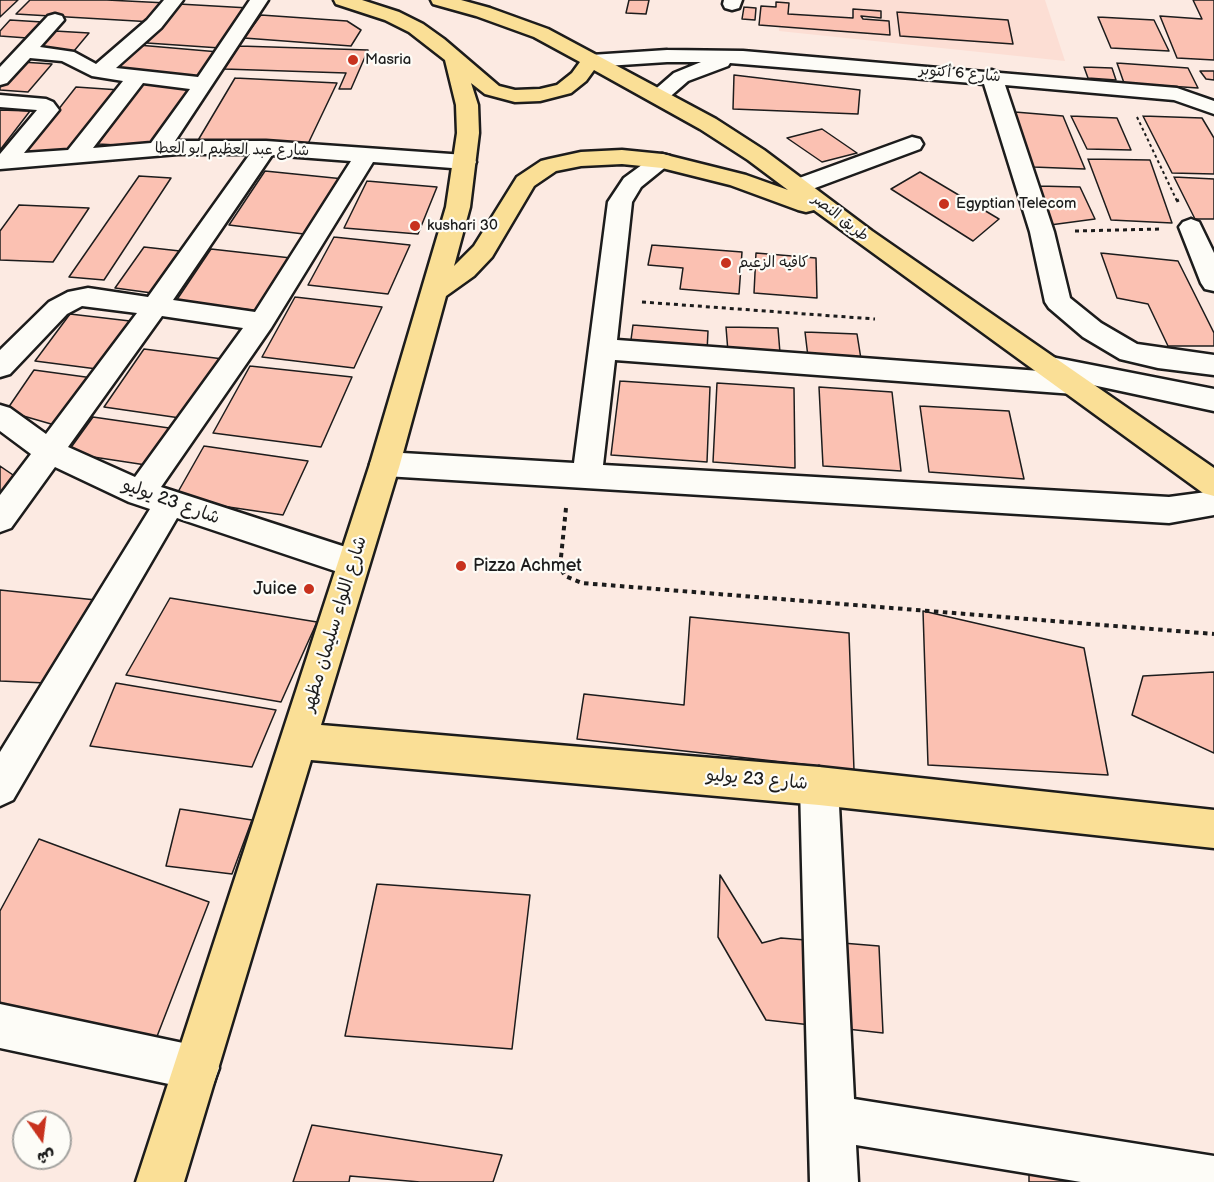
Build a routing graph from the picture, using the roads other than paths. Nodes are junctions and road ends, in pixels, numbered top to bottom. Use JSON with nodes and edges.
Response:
{"nodes":[{"id":1,"x":174,"y":0,"type":"edge"},
{"id":2,"x":259,"y":0,"type":"edge"},
{"id":3,"x":344,"y":0,"type":"edge"},
{"id":4,"x":440,"y":0,"type":"edge"},
{"id":5,"x":55,"y":20,"type":"dead end"},
{"id":6,"x":26,"y":52,"type":"junction"},
{"id":7,"x":743,"y":57,"type":"junction"},
{"id":8,"x":455,"y":59,"type":"junction"},
{"id":9,"x":591,"y":61,"type":"junction"},
{"id":10,"x":99,"y":72,"type":"junction"},
{"id":11,"x":992,"y":76,"type":"junction"},
{"id":12,"x":137,"y":77,"type":"junction"},
{"id":13,"x":0,"y":79,"type":"edge"},
{"id":14,"x":204,"y":84,"type":"junction"},
{"id":15,"x":1214,"y":87,"type":"edge"},
{"id":16,"x":1177,"y":94,"type":"junction"},
{"id":17,"x":658,"y":97,"type":"junction"},
{"id":18,"x":0,"y":101,"type":"edge"},
{"id":19,"x":1214,"y":108,"type":"edge"},
{"id":20,"x":912,"y":144,"type":"dead end"},
{"id":21,"x":159,"y":147,"type":"junction"},
{"id":22,"x":266,"y":148,"type":"junction"},
{"id":23,"x":76,"y":154,"type":"junction"},
{"id":24,"x":366,"y":156,"type":"junction"},
{"id":25,"x":662,"y":160,"type":"junction"},
{"id":26,"x":465,"y":162,"type":"junction"},
{"id":27,"x":7,"y":165,"type":"edge"},
{"id":28,"x":799,"y":186,"type":"junction"},
{"id":29,"x":1191,"y":227,"type":"road end"},
{"id":30,"x":863,"y":236,"type":"junction"},
{"id":31,"x":1214,"y":283,"type":"edge"},
{"id":32,"x":432,"y":292,"type":"junction"},
{"id":33,"x":154,"y":308,"type":"junction"},
{"id":34,"x":262,"y":322,"type":"junction"},
{"id":35,"x":603,"y":349,"type":"junction"},
{"id":36,"x":1214,"y":365,"type":"edge"},
{"id":37,"x":0,"y":367,"type":"edge"},
{"id":38,"x":1050,"y":367,"type":"junction"},
{"id":39,"x":1074,"y":384,"type":"junction"},
{"id":40,"x":1214,"y":400,"type":"edge"},
{"id":41,"x":0,"y":416,"type":"edge"},
{"id":42,"x":48,"y":451,"type":"junction"},
{"id":43,"x":386,"y":464,"type":"junction"},
{"id":44,"x":579,"y":475,"type":"junction"},
{"id":45,"x":1214,"y":484,"type":"edge"},
{"id":46,"x":155,"y":498,"type":"junction"},
{"id":47,"x":1214,"y":503,"type":"edge"},
{"id":48,"x":0,"y":519,"type":"edge"},
{"id":49,"x":353,"y":563,"type":"junction"},
{"id":50,"x":299,"y":741,"type":"junction"},
{"id":51,"x":0,"y":786,"type":"edge"},
{"id":52,"x":819,"y":786,"type":"junction"},
{"id":53,"x":1214,"y":829,"type":"edge"},
{"id":54,"x":0,"y":1026,"type":"edge"},
{"id":55,"x":197,"y":1068,"type":"junction"},
{"id":56,"x":830,"y":1118,"type":"junction"},
{"id":57,"x":1214,"y":1180,"type":"edge"},
{"id":58,"x":160,"y":1182,"type":"edge"},
{"id":59,"x":834,"y":1182,"type":"edge"}],
"edges":[{"from":1,"to":10,"type":"street"},
{"from":2,"to":14,"type":"street"},
{"from":3,"to":8,"type":"main road"},
{"from":4,"to":9,"type":"main road","name":"طريق النصر"},
{"from":5,"to":6,"type":"street"},
{"from":6,"to":10,"type":"street"},
{"from":6,"to":13,"type":"street"},
{"from":7,"to":9,"type":"street","name":"شارع 6 أكتوبر"},
{"from":7,"to":11,"type":"street","name":"شارع 6 أكتوبر"},
{"from":7,"to":17,"type":"street","name":"شارع 6 أكتوبر"},
{"from":8,"to":9,"type":"main road"},
{"from":8,"to":26,"type":"main road","name":"شارع اللواء سليمان مظهر"},
{"from":9,"to":17,"type":"main road","name":"طريق النصر"},
{"from":10,"to":12,"type":"street"},
{"from":11,"to":16,"type":"street","name":"شارع 6 أكتوبر"},
{"from":11,"to":36,"type":"street"},
{"from":12,"to":14,"type":"street"},
{"from":12,"to":23,"type":"street"},
{"from":14,"to":21,"type":"street"},
{"from":15,"to":16,"type":"street","name":"شارع 6 أكتوبر"},
{"from":16,"to":19,"type":"street","name":"شارع 6 أكتوبر"},
{"from":17,"to":28,"type":"main road","name":"طريق النصر"},
{"from":18,"to":27,"type":"street"},
{"from":20,"to":28,"type":"street"},
{"from":21,"to":22,"type":"street","name":"شارع عبد العظيم ابو العطا"},
{"from":21,"to":23,"type":"street","name":"شارع عبد العظيم ابو العطا"},
{"from":22,"to":24,"type":"street","name":"شارع عبد العظيم ابو العطا"},
{"from":22,"to":33,"type":"street"},
{"from":23,"to":27,"type":"street","name":"شارع عبد العظيم ابو العطا"},
{"from":24,"to":26,"type":"street","name":"شارع عبد العظيم ابو العطا"},
{"from":24,"to":34,"type":"street"},
{"from":25,"to":30,"type":"main road"},
{"from":25,"to":32,"type":"main road"},
{"from":25,"to":35,"type":"street"},
{"from":26,"to":32,"type":"main road","name":"شارع اللواء سليمان مظهر"},
{"from":28,"to":30,"type":"main road","name":"طريق النصر"},
{"from":29,"to":31,"type":"street"},
{"from":30,"to":38,"type":"main road","name":"طريق النصر"},
{"from":32,"to":43,"type":"main road","name":"شارع اللواء سليمان مظهر"},
{"from":33,"to":34,"type":"street"},
{"from":33,"to":37,"type":"street"},
{"from":33,"to":42,"type":"street"},
{"from":34,"to":46,"type":"street"},
{"from":35,"to":39,"type":"street"},
{"from":35,"to":44,"type":"street"},
{"from":38,"to":39,"type":"main road","name":"طريق النصر"},
{"from":38,"to":40,"type":"street"},
{"from":39,"to":45,"type":"main road","name":"طريق النصر"},
{"from":41,"to":42,"type":"street","name":"شارع 23 يوليو"},
{"from":42,"to":46,"type":"street","name":"شارع 23 يوليو"},
{"from":42,"to":48,"type":"street"},
{"from":43,"to":44,"type":"street"},
{"from":43,"to":49,"type":"main road","name":"شارع اللواء سليمان مظهر"},
{"from":44,"to":47,"type":"street"},
{"from":46,"to":49,"type":"street","name":"شارع 23 يوليو"},
{"from":46,"to":51,"type":"street"},
{"from":49,"to":50,"type":"main road","name":"شارع اللواء سليمان مظهر"},
{"from":50,"to":52,"type":"main road","name":"شارع 23 يوليو"},
{"from":50,"to":55,"type":"main road","name":"شارع اللواء سليمان مظهر"},
{"from":52,"to":53,"type":"main road","name":"شارع 23 يوليو"},
{"from":52,"to":56,"type":"street"},
{"from":54,"to":55,"type":"street"},
{"from":55,"to":58,"type":"main road","name":"شارع اللواء سليمان مظهر"},
{"from":56,"to":57,"type":"street"},
{"from":56,"to":59,"type":"street"}]}
